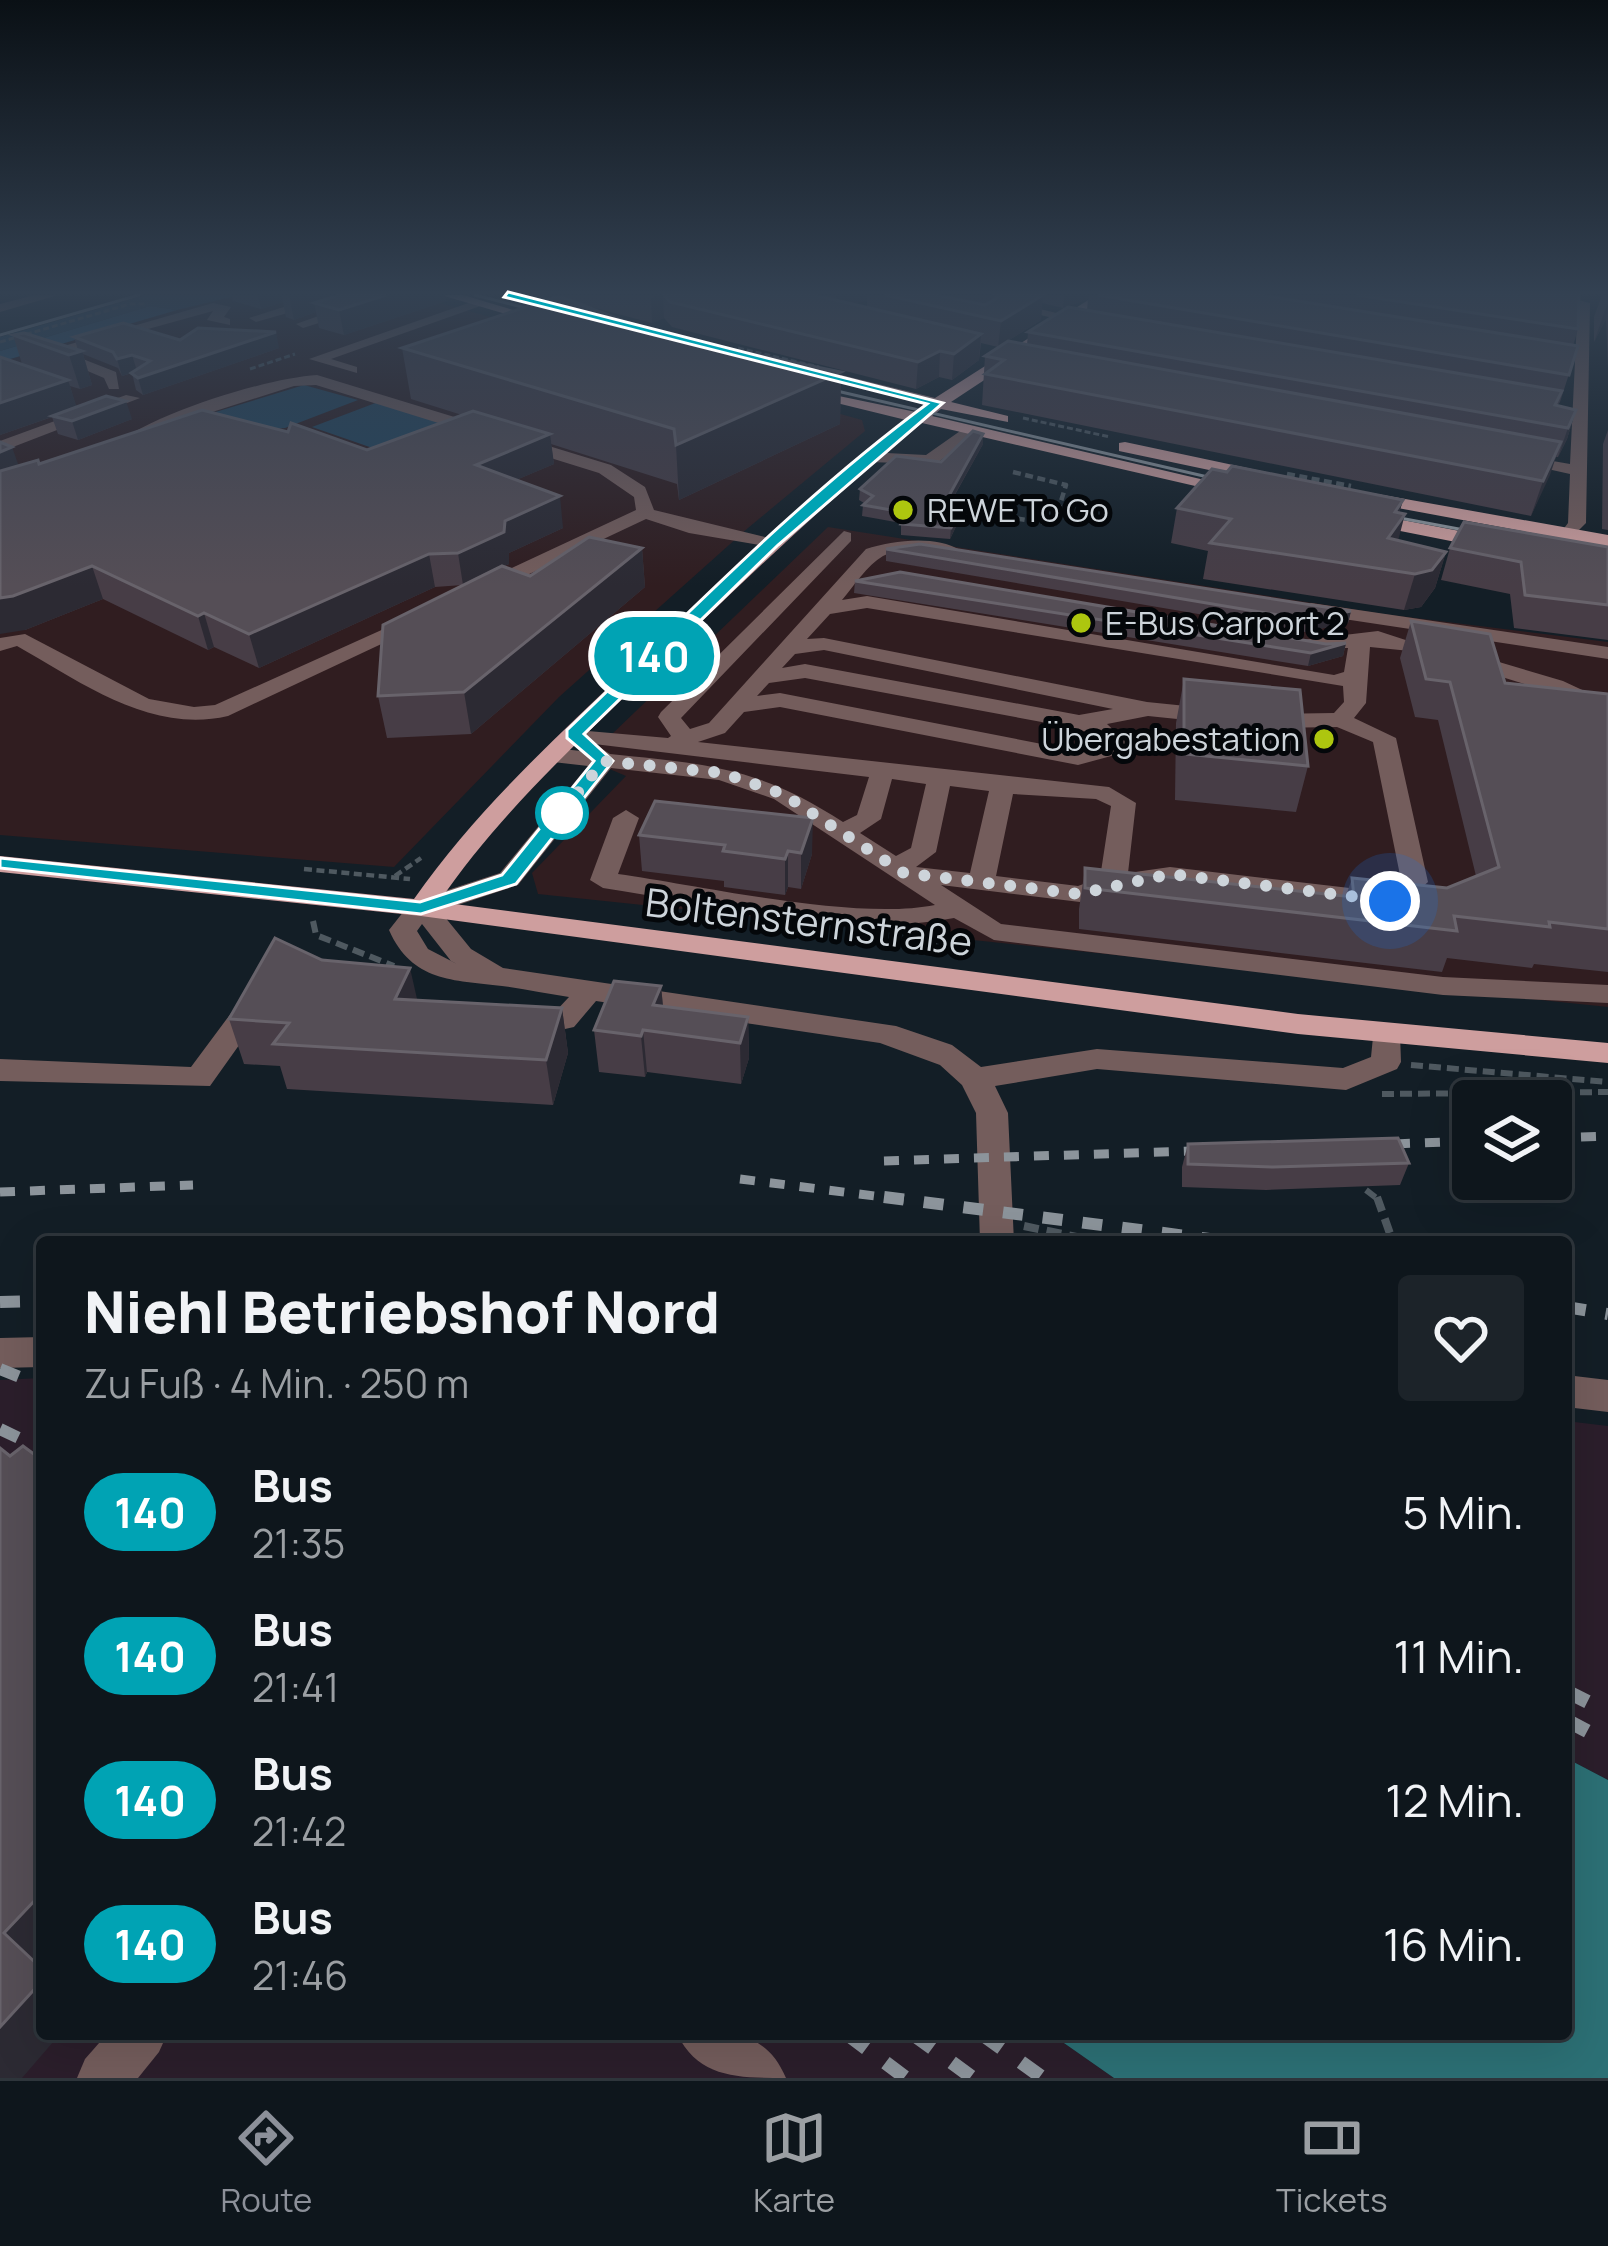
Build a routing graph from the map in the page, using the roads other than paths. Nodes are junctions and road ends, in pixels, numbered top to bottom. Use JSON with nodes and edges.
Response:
{"nodes":[{"id":1,"x":123,"y":392,"type":"edge"},
{"id":2,"x":260,"y":392,"type":"edge"},
{"id":3,"x":355,"y":392,"type":"edge"},
{"id":4,"x":811,"y":392,"type":"joint"},
{"id":5,"x":891,"y":392,"type":"edge"},
{"id":6,"x":950,"y":392,"type":"edge"},
{"id":7,"x":1582,"y":392,"type":"edge"},
{"id":8,"x":77,"y":398,"type":"dead end"},
{"id":9,"x":937,"y":403,"type":"junction"},
{"id":10,"x":1585,"y":403,"type":"junction"},
{"id":11,"x":104,"y":408,"type":"junction"},
{"id":12,"x":1559,"y":412,"type":"edge"},
{"id":13,"x":913,"y":419,"type":"junction"},
{"id":14,"x":969,"y":432,"type":"junction"},
{"id":15,"x":885,"y":441,"type":"junction"},
{"id":16,"x":0,"y":447,"type":"edge"},
{"id":17,"x":867,"y":457,"type":"junction"},
{"id":18,"x":1498,"y":457,"type":"edge"},
{"id":19,"x":94,"y":464,"type":"edge"},
{"id":20,"x":1577,"y":470,"type":"junction"},
{"id":21,"x":1329,"y":486,"type":"edge"},
{"id":22,"x":1209,"y":488,"type":"junction"},
{"id":23,"x":1250,"y":496,"type":"edge"},
{"id":24,"x":645,"y":513,"type":"junction"},
{"id":25,"x":1347,"y":516,"type":"edge"},
{"id":26,"x":1568,"y":535,"type":"junction"},
{"id":27,"x":844,"y":538,"type":"dead end"},
{"id":28,"x":1608,"y":541,"type":"edge"},
{"id":29,"x":767,"y":546,"type":"junction"},
{"id":30,"x":1523,"y":550,"type":"edge"},
{"id":31,"x":966,"y":553,"type":"edge"},
{"id":32,"x":883,"y":571,"type":"edge"},
{"id":33,"x":852,"y":576,"type":"junction"},
{"id":34,"x":454,"y":602,"type":"edge"},
{"id":35,"x":1287,"y":605,"type":"edge"},
{"id":36,"x":822,"y":609,"type":"junction"},
{"id":37,"x":433,"y":612,"type":"edge"},
{"id":38,"x":1425,"y":627,"type":"junction"},
{"id":39,"x":1277,"y":638,"type":"edge"},
{"id":40,"x":1360,"y":641,"type":"junction"},
{"id":41,"x":0,"y":645,"type":"edge"},
{"id":42,"x":788,"y":648,"type":"junction"},
{"id":43,"x":1608,"y":653,"type":"edge"},
{"id":44,"x":1354,"y":676,"type":"junction"},
{"id":45,"x":761,"y":678,"type":"junction"},
{"id":46,"x":736,"y":706,"type":"junction"},
{"id":47,"x":1148,"y":710,"type":"junction"},
{"id":48,"x":1608,"y":711,"type":"edge"},
{"id":49,"x":1120,"y":717,"type":"junction"},
{"id":50,"x":1340,"y":720,"type":"junction"},
{"id":51,"x":1078,"y":722,"type":"junction"},
{"id":52,"x":573,"y":734,"type":"junction"},
{"id":53,"x":723,"y":739,"type":"junction"},
{"id":54,"x":676,"y":742,"type":"junction"},
{"id":55,"x":1118,"y":747,"type":"junction"},
{"id":56,"x":553,"y":755,"type":"junction"},
{"id":57,"x":1078,"y":758,"type":"junction"},
{"id":58,"x":604,"y":761,"type":"junction"},
{"id":59,"x":883,"y":770,"type":"junction"},
{"id":60,"x":940,"y":777,"type":"junction"},
{"id":61,"x":1003,"y":785,"type":"junction"},
{"id":62,"x":1114,"y":790,"type":"junction"},
{"id":63,"x":783,"y":794,"type":"junction"},
{"id":64,"x":626,"y":818,"type":"dead end"},
{"id":65,"x":842,"y":832,"type":"junction"},
{"id":66,"x":1118,"y":851,"type":"junction"},
{"id":67,"x":0,"y":864,"type":"edge"},
{"id":68,"x":900,"y":870,"type":"junction"},
{"id":69,"x":509,"y":879,"type":"junction"},
{"id":70,"x":981,"y":882,"type":"junction"},
{"id":71,"x":1415,"y":882,"type":"junction"},
{"id":72,"x":1113,"y":883,"type":"junction"},
{"id":73,"x":421,"y":908,"type":"junction"},
{"id":74,"x":958,"y":909,"type":"junction"},
{"id":75,"x":528,"y":925,"type":"junction"},
{"id":76,"x":276,"y":973,"type":"edge"},
{"id":77,"x":497,"y":976,"type":"junction"},
{"id":78,"x":589,"y":989,"type":"junction"},
{"id":79,"x":1608,"y":994,"type":"edge"},
{"id":80,"x":498,"y":1014,"type":"edge"},
{"id":81,"x":1385,"y":1034,"type":"junction"},
{"id":82,"x":1608,"y":1053,"type":"edge"},
{"id":83,"x":0,"y":1070,"type":"edge"},
{"id":84,"x":976,"y":1078,"type":"junction"},
{"id":85,"x":997,"y":1236,"type":"edge"},
{"id":86,"x":36,"y":1352,"type":"edge"},
{"id":87,"x":0,"y":1353,"type":"edge"},
{"id":88,"x":1572,"y":1392,"type":"edge"},
{"id":89,"x":1608,"y":1396,"type":"edge"},
{"id":90,"x":137,"y":2040,"type":"edge"},
{"id":91,"x":711,"y":2040,"type":"edge"},
{"id":92,"x":104,"y":2078,"type":"edge"},
{"id":93,"x":759,"y":2078,"type":"edge"}],
"edges":[{"from":1,"to":11,"type":"street"},
{"from":2,"to":19,"type":"street"},
{"from":3,"to":24,"type":"street"},
{"from":4,"to":13,"type":"main road"},
{"from":4,"to":15,"type":"main road"},
{"from":5,"to":9,"type":"main road"},
{"from":6,"to":9,"type":"main road"},
{"from":7,"to":10,"type":"street"},
{"from":8,"to":11,"type":"street"},
{"from":9,"to":13,"type":"main road"},
{"from":9,"to":22,"type":"main road"},
{"from":10,"to":12,"type":"street"},
{"from":10,"to":20,"type":"street"},
{"from":11,"to":16,"type":"street"},
{"from":13,"to":14,"type":"main road"},
{"from":13,"to":15,"type":"main road"},
{"from":14,"to":15,"type":"main road"},
{"from":14,"to":17,"type":"street"},
{"from":14,"to":22,"type":"main road"},
{"from":15,"to":17,"type":"main road"},
{"from":17,"to":29,"type":"main road"},
{"from":18,"to":20,"type":"street"},
{"from":20,"to":26,"type":"street"},
{"from":21,"to":26,"type":"main road"},
{"from":22,"to":23,"type":"main road"},
{"from":24,"to":29,"type":"street"},
{"from":24,"to":34,"type":"street"},
{"from":25,"to":30,"type":"main road"},
{"from":26,"to":28,"type":"main road"},
{"from":27,"to":54,"type":"street"},
{"from":29,"to":52,"type":"main road"},
{"from":31,"to":33,"type":"street"},
{"from":32,"to":33,"type":"street"},
{"from":33,"to":36,"type":"street"},
{"from":35,"to":38,"type":"street"},
{"from":36,"to":42,"type":"street"},
{"from":36,"to":44,"type":"street"},
{"from":37,"to":41,"type":"street"},
{"from":38,"to":40,"type":"street"},
{"from":38,"to":43,"type":"street"},
{"from":39,"to":40,"type":"street"},
{"from":40,"to":44,"type":"street"},
{"from":40,"to":48,"type":"street"},
{"from":42,"to":45,"type":"street"},
{"from":42,"to":47,"type":"street"},
{"from":44,"to":50,"type":"street"},
{"from":45,"to":46,"type":"street"},
{"from":45,"to":51,"type":"street"},
{"from":46,"to":53,"type":"street"},
{"from":46,"to":57,"type":"street"},
{"from":47,"to":49,"type":"street"},
{"from":47,"to":50,"type":"street"},
{"from":49,"to":51,"type":"street"},
{"from":49,"to":55,"type":"street"},
{"from":50,"to":71,"type":"street"},
{"from":51,"to":55,"type":"street"},
{"from":52,"to":54,"type":"street"},
{"from":52,"to":56,"type":"main road"},
{"from":52,"to":58,"type":"street"},
{"from":53,"to":54,"type":"street"},
{"from":53,"to":59,"type":"street"},
{"from":53,"to":63,"type":"street"},
{"from":55,"to":57,"type":"street"},
{"from":55,"to":62,"type":"street"},
{"from":56,"to":58,"type":"street"},
{"from":56,"to":73,"type":"main road"},
{"from":57,"to":62,"type":"street"},
{"from":58,"to":63,"type":"street"},
{"from":58,"to":69,"type":"street"},
{"from":59,"to":60,"type":"street"},
{"from":59,"to":65,"type":"street"},
{"from":60,"to":61,"type":"street"},
{"from":60,"to":68,"type":"street"},
{"from":61,"to":62,"type":"street"},
{"from":61,"to":70,"type":"street"},
{"from":62,"to":66,"type":"street"},
{"from":63,"to":65,"type":"street"},
{"from":64,"to":74,"type":"street"},
{"from":65,"to":68,"type":"street"},
{"from":66,"to":71,"type":"street"},
{"from":66,"to":72,"type":"street"},
{"from":67,"to":73,"type":"main road","name":"Boltensternstraße"},
{"from":68,"to":70,"type":"street"},
{"from":68,"to":74,"type":"street"},
{"from":69,"to":73,"type":"street"},
{"from":69,"to":75,"type":"street"},
{"from":70,"to":72,"type":"street"},
{"from":71,"to":72,"type":"street"},
{"from":73,"to":75,"type":"main road","name":"Boltensternstraße"},
{"from":73,"to":77,"type":"street"},
{"from":73,"to":77,"type":"street"},
{"from":74,"to":79,"type":"street"},
{"from":75,"to":81,"type":"main road","name":"Boltensternstraße"},
{"from":76,"to":83,"type":"street"},
{"from":77,"to":78,"type":"street"},
{"from":78,"to":80,"type":"street"},
{"from":78,"to":84,"type":"street"},
{"from":81,"to":82,"type":"main road","name":"Boltensternstraße"},
{"from":81,"to":84,"type":"street"},
{"from":84,"to":85,"type":"street"},
{"from":86,"to":87,"type":"street"},
{"from":88,"to":89,"type":"street"},
{"from":90,"to":92,"type":"street"},
{"from":91,"to":93,"type":"street"}]}
